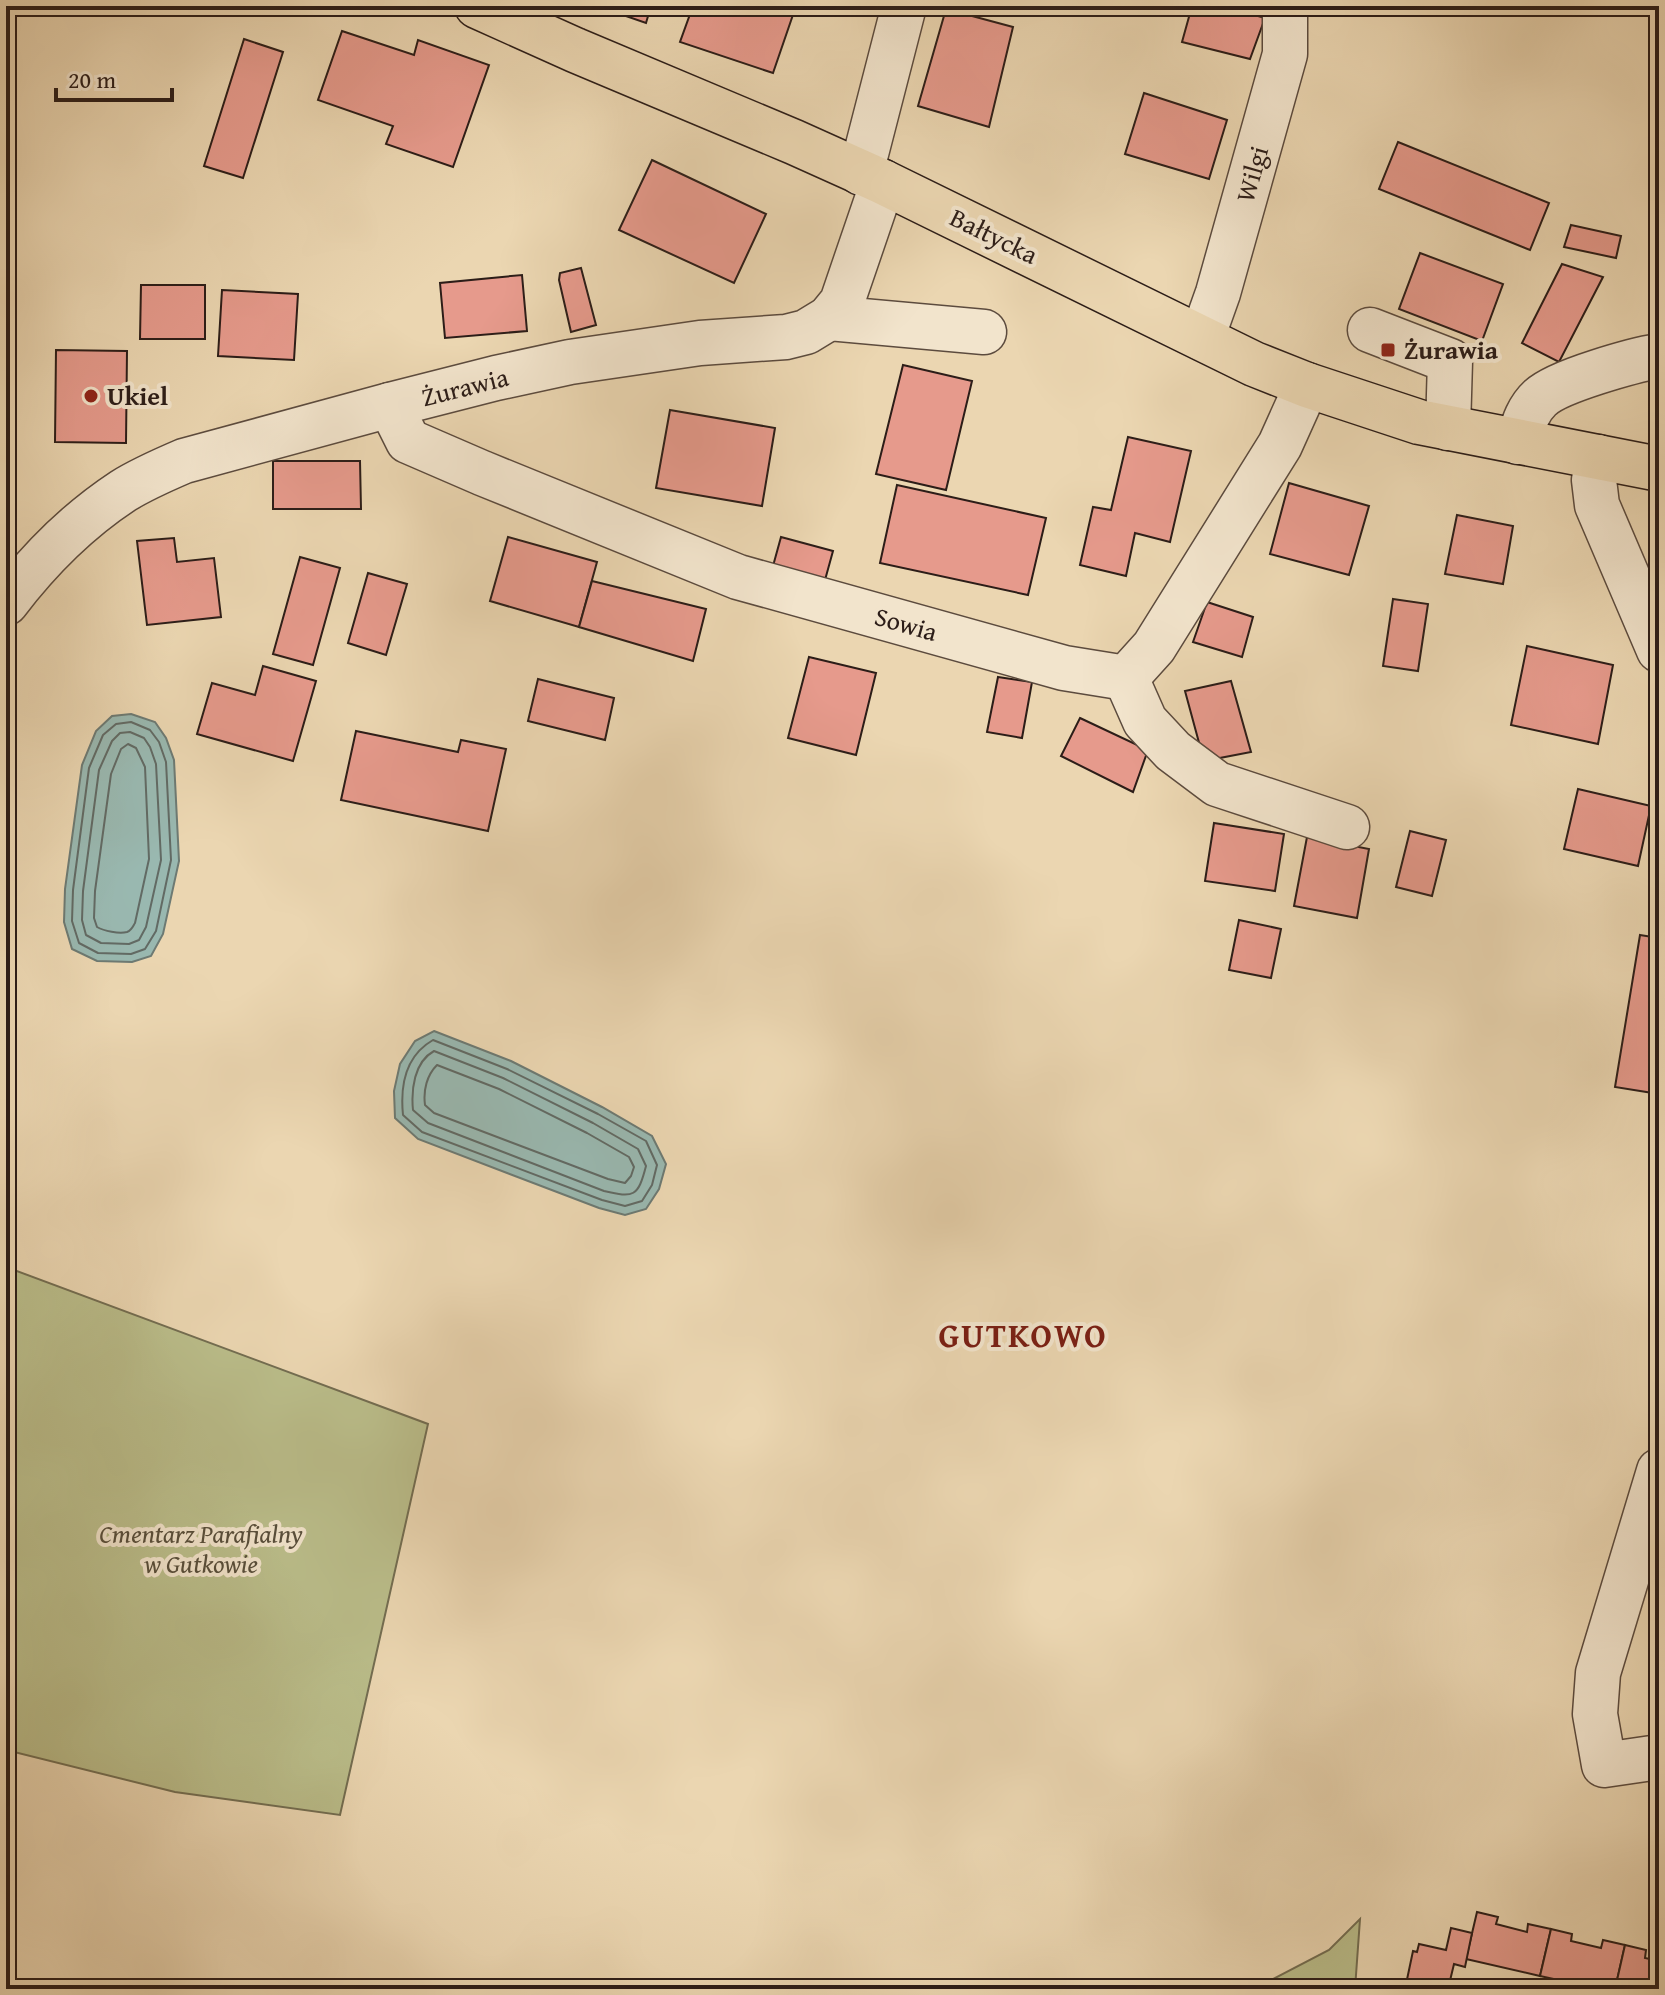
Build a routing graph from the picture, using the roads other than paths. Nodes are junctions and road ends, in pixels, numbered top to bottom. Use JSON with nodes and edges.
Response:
{"nodes":[{"id":1,"x":477,"y":6,"type":"edge"},
{"id":2,"x":904,"y":6,"type":"edge"},
{"id":3,"x":1285,"y":6,"type":"edge"},
{"id":4,"x":872,"y":178,"type":"junction"},
{"id":5,"x":829,"y":318,"type":"junction"},
{"id":6,"x":1370,"y":330,"type":"dead end"},
{"id":7,"x":984,"y":332,"type":"dead end"},
{"id":8,"x":1202,"y":338,"type":"junction"},
{"id":9,"x":1659,"y":356,"type":"edge"},
{"id":10,"x":1307,"y":385,"type":"junction"},
{"id":11,"x":390,"y":405,"type":"junction"},
{"id":12,"x":1448,"y":428,"type":"junction"},
{"id":13,"x":1518,"y":442,"type":"junction"},
{"id":14,"x":1598,"y":457,"type":"junction"},
{"id":15,"x":1659,"y":469,"type":"edge"},
{"id":16,"x":6,"y":603,"type":"edge"},
{"id":17,"x":1659,"y":650,"type":"edge"},
{"id":18,"x":1126,"y":678,"type":"junction"},
{"id":19,"x":1347,"y":827,"type":"dead end"},
{"id":20,"x":1659,"y":1471,"type":"edge"},
{"id":21,"x":1659,"y":1757,"type":"edge"}],
"edges":[{"from":1,"to":4,"type":"main road","name":"Bałtycka"},
{"from":2,"to":4,"type":"street"},
{"from":3,"to":8,"type":"street","name":"Wilgi"},
{"from":4,"to":5,"type":"street"},
{"from":4,"to":8,"type":"main road","name":"Bałtycka"},
{"from":5,"to":7,"type":"street"},
{"from":5,"to":11,"type":"street","name":"Żurawia"},
{"from":6,"to":12,"type":"street"},
{"from":8,"to":10,"type":"main road","name":"Bałtycka"},
{"from":9,"to":13,"type":"street"},
{"from":10,"to":12,"type":"main road","name":"Bałtycka"},
{"from":10,"to":18,"type":"street"},
{"from":11,"to":16,"type":"street","name":"Żurawia"},
{"from":11,"to":18,"type":"street","name":"Sowia"},
{"from":12,"to":13,"type":"main road","name":"Bałtycka"},
{"from":13,"to":14,"type":"main road","name":"Bałtycka"},
{"from":14,"to":15,"type":"main road","name":"Bałtycka"},
{"from":14,"to":17,"type":"street"},
{"from":18,"to":19,"type":"street"},
{"from":20,"to":21,"type":"street"}]}
